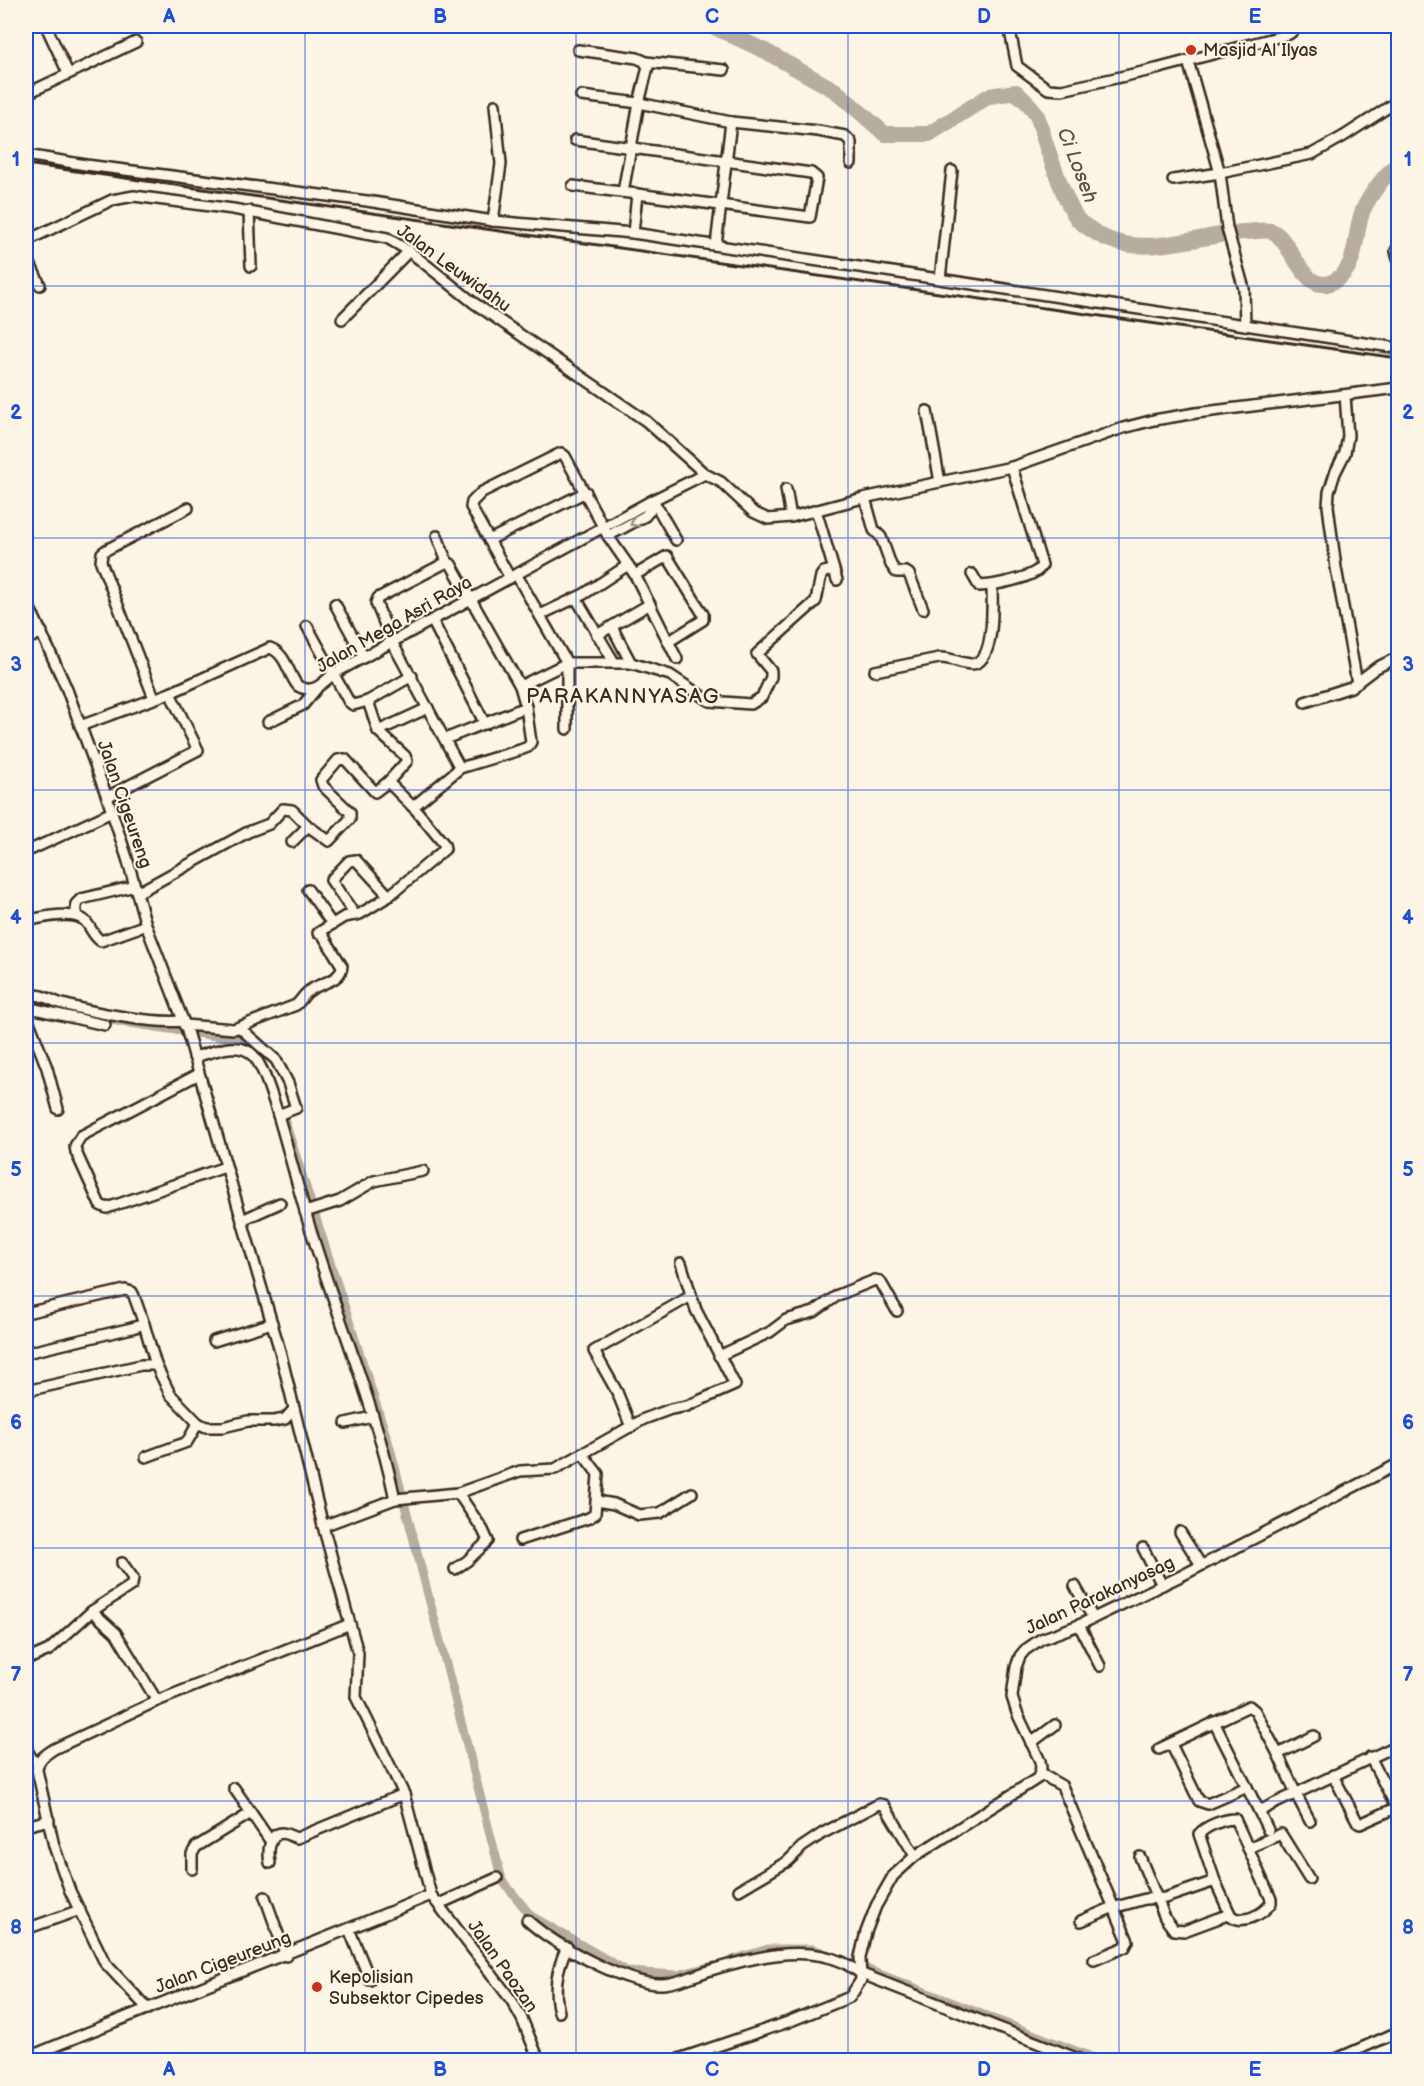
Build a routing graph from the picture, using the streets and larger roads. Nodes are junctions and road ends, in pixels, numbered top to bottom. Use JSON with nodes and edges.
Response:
{"nodes":[{"id":1,"x":46,"y":26,"type":"edge"},
{"id":2,"x":1009,"y":26,"type":"edge"},
{"id":3,"x":1299,"y":26,"type":"edge"},
{"id":4,"x":136,"y":42,"type":"dead end"},
{"id":5,"x":578,"y":50,"type":"dead end"},
{"id":6,"x":1188,"y":61,"type":"junction"},
{"id":7,"x":646,"y":62,"type":"junction"},
{"id":8,"x":724,"y":70,"type":"dead end"},
{"id":9,"x":68,"y":74,"type":"junction"},
{"id":10,"x":26,"y":94,"type":"edge"},
{"id":11,"x":581,"y":96,"type":"dead end"},
{"id":12,"x":1398,"y":101,"type":"edge"},
{"id":13,"x":639,"y":104,"type":"junction"},
{"id":14,"x":495,"y":105,"type":"dead end"},
{"id":15,"x":731,"y":122,"type":"junction"},
{"id":16,"x":576,"y":140,"type":"dead end"},
{"id":17,"x":630,"y":149,"type":"junction"},
{"id":18,"x":26,"y":155,"type":"edge"},
{"id":19,"x":727,"y":162,"type":"junction"},
{"id":20,"x":851,"y":163,"type":"dead end"},
{"id":21,"x":952,"y":171,"type":"dead end"},
{"id":22,"x":1220,"y":172,"type":"junction"},
{"id":23,"x":1173,"y":180,"type":"dead end"},
{"id":24,"x":573,"y":186,"type":"dead end"},
{"id":25,"x":623,"y":192,"type":"junction"},
{"id":26,"x":637,"y":194,"type":"junction"},
{"id":27,"x":721,"y":205,"type":"junction"},
{"id":28,"x":249,"y":211,"type":"junction"},
{"id":29,"x":493,"y":220,"type":"junction"},
{"id":30,"x":633,"y":232,"type":"junction"},
{"id":31,"x":26,"y":241,"type":"edge"},
{"id":32,"x":716,"y":246,"type":"junction"},
{"id":33,"x":1398,"y":247,"type":"edge"},
{"id":34,"x":409,"y":251,"type":"junction"},
{"id":35,"x":26,"y":255,"type":"edge"},
{"id":36,"x":1398,"y":260,"type":"edge"},
{"id":37,"x":251,"y":266,"type":"dead end"},
{"id":38,"x":940,"y":279,"type":"junction"},
{"id":39,"x":40,"y":285,"type":"dead end"},
{"id":40,"x":342,"y":319,"type":"dead end"},
{"id":41,"x":1245,"y":326,"type":"junction"},
{"id":42,"x":1398,"y":348,"type":"edge"},
{"id":43,"x":1398,"y":388,"type":"edge"},
{"id":44,"x":1345,"y":395,"type":"junction"},
{"id":45,"x":927,"y":411,"type":"dead end"},
{"id":46,"x":1012,"y":467,"type":"junction"},
{"id":47,"x":705,"y":474,"type":"junction"},
{"id":48,"x":940,"y":482,"type":"junction"},
{"id":49,"x":786,"y":489,"type":"dead end"},
{"id":50,"x":586,"y":492,"type":"junction"},
{"id":51,"x":865,"y":498,"type":"junction"},
{"id":52,"x":651,"y":501,"type":"junction"},
{"id":53,"x":188,"y":508,"type":"dead end"},
{"id":54,"x":816,"y":510,"type":"junction"},
{"id":55,"x":791,"y":517,"type":"junction"},
{"id":56,"x":606,"y":532,"type":"junction"},
{"id":57,"x":437,"y":536,"type":"dead end"},
{"id":58,"x":489,"y":540,"type":"junction"},
{"id":59,"x":676,"y":540,"type":"dead end"},
{"id":60,"x":447,"y":562,"type":"junction"},
{"id":61,"x":628,"y":566,"type":"junction"},
{"id":62,"x":833,"y":570,"type":"junction"},
{"id":63,"x":972,"y":574,"type":"dead end"},
{"id":64,"x":635,"y":575,"type":"junction"},
{"id":65,"x":513,"y":576,"type":"junction"},
{"id":66,"x":837,"y":580,"type":"dead end"},
{"id":67,"x":992,"y":585,"type":"junction"},
{"id":68,"x":576,"y":598,"type":"junction"},
{"id":69,"x":471,"y":599,"type":"junction"},
{"id":70,"x":26,"y":601,"type":"edge"},
{"id":71,"x":335,"y":604,"type":"dead end"},
{"id":72,"x":650,"y":604,"type":"junction"},
{"id":73,"x":923,"y":609,"type":"dead end"},
{"id":74,"x":540,"y":615,"type":"junction"},
{"id":75,"x":432,"y":620,"type":"junction"},
{"id":76,"x":307,"y":626,"type":"dead end"},
{"id":77,"x":612,"y":627,"type":"junction"},
{"id":78,"x":42,"y":632,"type":"junction"},
{"id":79,"x":597,"y":635,"type":"junction"},
{"id":80,"x":26,"y":640,"type":"edge"},
{"id":81,"x":392,"y":642,"type":"junction"},
{"id":82,"x":668,"y":642,"type":"junction"},
{"id":83,"x":363,"y":657,"type":"junction"},
{"id":84,"x":1398,"y":657,"type":"edge"},
{"id":85,"x":677,"y":659,"type":"dead end"},
{"id":86,"x":614,"y":662,"type":"junction"},
{"id":87,"x":567,"y":663,"type":"junction"},
{"id":88,"x":631,"y":663,"type":"junction"},
{"id":89,"x":875,"y":671,"type":"dead end"},
{"id":90,"x":333,"y":674,"type":"junction"},
{"id":91,"x":412,"y":676,"type":"junction"},
{"id":92,"x":1357,"y":683,"type":"junction"},
{"id":93,"x":520,"y":686,"type":"junction"},
{"id":94,"x":317,"y":688,"type":"junction"},
{"id":95,"x":170,"y":693,"type":"junction"},
{"id":96,"x":154,"y":699,"type":"junction"},
{"id":97,"x":368,"y":701,"type":"junction"},
{"id":98,"x":1305,"y":702,"type":"dead end"},
{"id":99,"x":526,"y":706,"type":"junction"},
{"id":100,"x":428,"y":708,"type":"junction"},
{"id":101,"x":268,"y":722,"type":"dead end"},
{"id":102,"x":484,"y":724,"type":"junction"},
{"id":103,"x":80,"y":726,"type":"junction"},
{"id":104,"x":567,"y":729,"type":"dead end"},
{"id":105,"x":378,"y":731,"type":"junction"},
{"id":106,"x":445,"y":739,"type":"junction"},
{"id":107,"x":460,"y":768,"type":"junction"},
{"id":108,"x":388,"y":782,"type":"junction"},
{"id":109,"x":107,"y":797,"type":"junction"},
{"id":110,"x":413,"y":807,"type":"junction"},
{"id":111,"x":112,"y":812,"type":"junction"},
{"id":112,"x":308,"y":826,"type":"junction"},
{"id":113,"x":292,"y":842,"type":"dead end"},
{"id":114,"x":26,"y":852,"type":"edge"},
{"id":115,"x":136,"y":890,"type":"junction"},
{"id":116,"x":308,"y":890,"type":"dead end"},
{"id":117,"x":389,"y":896,"type":"junction"},
{"id":118,"x":355,"y":915,"type":"junction"},
{"id":119,"x":76,"y":916,"type":"junction"},
{"id":120,"x":26,"y":921,"type":"edge"},
{"id":121,"x":146,"y":924,"type":"junction"},
{"id":122,"x":332,"y":924,"type":"junction"},
{"id":123,"x":26,"y":1005,"type":"edge"},
{"id":124,"x":26,"y":1014,"type":"edge"},
{"id":125,"x":105,"y":1025,"type":"dead end"},
{"id":126,"x":184,"y":1025,"type":"junction"},
{"id":127,"x":240,"y":1028,"type":"junction"},
{"id":128,"x":194,"y":1058,"type":"junction"},
{"id":129,"x":199,"y":1074,"type":"junction"},
{"id":130,"x":57,"y":1109,"type":"dead end"},
{"id":131,"x":279,"y":1115,"type":"junction"},
{"id":132,"x":225,"y":1167,"type":"junction"},
{"id":133,"x":423,"y":1171,"type":"dead end"},
{"id":134,"x":280,"y":1203,"type":"dead end"},
{"id":135,"x":308,"y":1211,"type":"junction"},
{"id":136,"x":242,"y":1220,"type":"junction"},
{"id":137,"x":681,"y":1263,"type":"dead end"},
{"id":138,"x":691,"y":1296,"type":"junction"},
{"id":139,"x":897,"y":1311,"type":"dead end"},
{"id":140,"x":26,"y":1313,"type":"edge"},
{"id":141,"x":272,"y":1323,"type":"junction"},
{"id":142,"x":144,"y":1324,"type":"junction"},
{"id":143,"x":214,"y":1341,"type":"dead end"},
{"id":144,"x":26,"y":1353,"type":"edge"},
{"id":145,"x":719,"y":1356,"type":"junction"},
{"id":146,"x":156,"y":1365,"type":"junction"},
{"id":147,"x":26,"y":1391,"type":"edge"},
{"id":148,"x":294,"y":1409,"type":"junction"},
{"id":149,"x":372,"y":1417,"type":"junction"},
{"id":150,"x":198,"y":1423,"type":"junction"},
{"id":151,"x":346,"y":1423,"type":"dead end"},
{"id":152,"x":631,"y":1427,"type":"junction"},
{"id":153,"x":582,"y":1453,"type":"junction"},
{"id":154,"x":146,"y":1457,"type":"dead end"},
{"id":155,"x":1398,"y":1464,"type":"edge"},
{"id":156,"x":458,"y":1493,"type":"junction"},
{"id":157,"x":692,"y":1493,"type":"dead end"},
{"id":158,"x":400,"y":1499,"type":"junction"},
{"id":159,"x":597,"y":1501,"type":"junction"},
{"id":160,"x":323,"y":1526,"type":"junction"},
{"id":161,"x":1180,"y":1532,"type":"dead end"},
{"id":162,"x":520,"y":1540,"type":"dead end"},
{"id":163,"x":1143,"y":1548,"type":"dead end"},
{"id":164,"x":122,"y":1563,"type":"dead end"},
{"id":165,"x":1201,"y":1565,"type":"junction"},
{"id":166,"x":454,"y":1569,"type":"dead end"},
{"id":167,"x":1162,"y":1585,"type":"junction"},
{"id":168,"x":1075,"y":1586,"type":"dead end"},
{"id":169,"x":92,"y":1611,"type":"junction"},
{"id":170,"x":1093,"y":1618,"type":"junction"},
{"id":171,"x":350,"y":1624,"type":"junction"},
{"id":172,"x":1079,"y":1625,"type":"junction"},
{"id":173,"x":33,"y":1657,"type":"dead end"},
{"id":174,"x":1100,"y":1666,"type":"dead end"},
{"id":175,"x":157,"y":1701,"type":"junction"},
{"id":176,"x":1215,"y":1722,"type":"junction"},
{"id":177,"x":1055,"y":1725,"type":"dead end"},
{"id":178,"x":1314,"y":1737,"type":"dead end"},
{"id":179,"x":1031,"y":1743,"type":"junction"},
{"id":180,"x":1171,"y":1744,"type":"junction"},
{"id":181,"x":1398,"y":1745,"type":"edge"},
{"id":182,"x":26,"y":1748,"type":"edge"},
{"id":183,"x":1159,"y":1749,"type":"dead end"},
{"id":184,"x":1278,"y":1754,"type":"junction"},
{"id":185,"x":1370,"y":1757,"type":"junction"},
{"id":186,"x":37,"y":1763,"type":"junction"},
{"id":187,"x":1041,"y":1774,"type":"junction"},
{"id":188,"x":1333,"y":1775,"type":"junction"},
{"id":189,"x":1247,"y":1787,"type":"junction"},
{"id":190,"x":234,"y":1788,"type":"dead end"},
{"id":191,"x":404,"y":1794,"type":"junction"},
{"id":192,"x":1296,"y":1794,"type":"junction"},
{"id":193,"x":1398,"y":1808,"type":"edge"},
{"id":194,"x":1259,"y":1811,"type":"junction"},
{"id":195,"x":251,"y":1813,"type":"junction"},
{"id":196,"x":49,"y":1820,"type":"junction"},
{"id":197,"x":1310,"y":1821,"type":"dead end"},
{"id":198,"x":26,"y":1826,"type":"edge"},
{"id":199,"x":1268,"y":1830,"type":"dead end"},
{"id":200,"x":271,"y":1842,"type":"junction"},
{"id":201,"x":1248,"y":1848,"type":"junction"},
{"id":202,"x":915,"y":1856,"type":"junction"},
{"id":203,"x":1140,"y":1857,"type":"dead end"},
{"id":204,"x":270,"y":1863,"type":"dead end"},
{"id":205,"x":192,"y":1869,"type":"dead end"},
{"id":206,"x":497,"y":1878,"type":"dead end"},
{"id":207,"x":1309,"y":1879,"type":"dead end"},
{"id":208,"x":1215,"y":1881,"type":"junction"},
{"id":209,"x":739,"y":1890,"type":"dead end"},
{"id":210,"x":431,"y":1895,"type":"junction"},
{"id":211,"x":266,"y":1897,"type":"dead end"},
{"id":212,"x":1156,"y":1899,"type":"junction"},
{"id":213,"x":439,"y":1904,"type":"junction"},
{"id":214,"x":1114,"y":1908,"type":"junction"},
{"id":215,"x":80,"y":1910,"type":"junction"},
{"id":216,"x":1230,"y":1914,"type":"junction"},
{"id":217,"x":527,"y":1920,"type":"dead end"},
{"id":218,"x":1081,"y":1921,"type":"dead end"},
{"id":219,"x":26,"y":1929,"type":"edge"},
{"id":220,"x":349,"y":1929,"type":"junction"},
{"id":221,"x":567,"y":1947,"type":"junction"},
{"id":222,"x":286,"y":1956,"type":"junction"},
{"id":223,"x":1095,"y":1960,"type":"dead end"},
{"id":224,"x":862,"y":1971,"type":"junction"},
{"id":225,"x":369,"y":1980,"type":"dead end"},
{"id":226,"x":148,"y":2009,"type":"junction"},
{"id":227,"x":559,"y":2012,"type":"dead end"},
{"id":228,"x":1398,"y":2032,"type":"edge"},
{"id":229,"x":26,"y":2058,"type":"edge"},
{"id":230,"x":539,"y":2061,"type":"edge"},
{"id":231,"x":676,"y":2061,"type":"edge"},
{"id":232,"x":1081,"y":2061,"type":"edge"},
{"id":233,"x":1334,"y":2061,"type":"edge"}],
"edges":[{"from":1,"to":9,"type":"street"},
{"from":2,"to":6,"type":"street"},
{"from":3,"to":6,"type":"street"},
{"from":4,"to":9,"type":"street"},
{"from":5,"to":7,"type":"street"},
{"from":6,"to":22,"type":"street"},
{"from":7,"to":8,"type":"street"},
{"from":7,"to":13,"type":"street"},
{"from":9,"to":10,"type":"street"},
{"from":11,"to":13,"type":"street"},
{"from":12,"to":22,"type":"street"},
{"from":13,"to":15,"type":"street"},
{"from":13,"to":17,"type":"street"},
{"from":14,"to":29,"type":"street"},
{"from":15,"to":19,"type":"street"},
{"from":15,"to":20,"type":"street"},
{"from":16,"to":17,"type":"street"},
{"from":17,"to":19,"type":"street"},
{"from":17,"to":25,"type":"street"},
{"from":18,"to":29,"type":"street"},
{"from":19,"to":27,"type":"street"},
{"from":19,"to":27,"type":"street"},
{"from":21,"to":38,"type":"street"},
{"from":22,"to":23,"type":"street"},
{"from":22,"to":41,"type":"street"},
{"from":24,"to":25,"type":"street"},
{"from":25,"to":26,"type":"street"},
{"from":26,"to":27,"type":"street"},
{"from":26,"to":30,"type":"street"},
{"from":27,"to":32,"type":"street"},
{"from":28,"to":31,"type":"street","name":"Jalan Leuwidahu"},
{"from":28,"to":34,"type":"street","name":"Jalan Leuwidahu"},
{"from":28,"to":37,"type":"street"},
{"from":29,"to":30,"type":"street"},
{"from":30,"to":32,"type":"street"},
{"from":32,"to":38,"type":"street"},
{"from":33,"to":36,"type":"street"},
{"from":34,"to":40,"type":"street"},
{"from":34,"to":47,"type":"street","name":"Jalan Leuwidahu"},
{"from":35,"to":39,"type":"street"},
{"from":38,"to":41,"type":"street"},
{"from":41,"to":42,"type":"street"},
{"from":43,"to":44,"type":"street","name":"Jalan Leuwidahu"},
{"from":44,"to":46,"type":"street","name":"Jalan Leuwidahu"},
{"from":44,"to":92,"type":"street"},
{"from":45,"to":48,"type":"street"},
{"from":46,"to":48,"type":"street","name":"Jalan Leuwidahu"},
{"from":46,"to":67,"type":"street"},
{"from":47,"to":52,"type":"street","name":"Jalan Mega Asri Raya"},
{"from":47,"to":55,"type":"street","name":"Jalan Leuwidahu"},
{"from":48,"to":51,"type":"street","name":"Jalan Leuwidahu"},
{"from":49,"to":55,"type":"street"},
{"from":50,"to":56,"type":"street"},
{"from":50,"to":58,"type":"street"},
{"from":50,"to":58,"type":"street"},
{"from":51,"to":54,"type":"street","name":"Jalan Leuwidahu"},
{"from":51,"to":73,"type":"street"},
{"from":52,"to":56,"type":"street","name":"Jalan Mega Asri Raya"},
{"from":52,"to":59,"type":"street"},
{"from":53,"to":96,"type":"street"},
{"from":54,"to":55,"type":"street","name":"Jalan Leuwidahu"},
{"from":54,"to":62,"type":"street"},
{"from":56,"to":61,"type":"street"},
{"from":56,"to":65,"type":"street","name":"Jalan Mega Asri Raya"},
{"from":57,"to":60,"type":"street"},
{"from":58,"to":65,"type":"street"},
{"from":60,"to":69,"type":"street"},
{"from":60,"to":81,"type":"street"},
{"from":61,"to":64,"type":"street"},
{"from":61,"to":68,"type":"street"},
{"from":62,"to":66,"type":"street"},
{"from":62,"to":88,"type":"street"},
{"from":63,"to":67,"type":"street"},
{"from":64,"to":72,"type":"street"},
{"from":64,"to":82,"type":"street"},
{"from":65,"to":69,"type":"street","name":"Jalan Mega Asri Raya"},
{"from":65,"to":74,"type":"street"},
{"from":67,"to":89,"type":"street"},
{"from":68,"to":74,"type":"street"},
{"from":68,"to":79,"type":"street"},
{"from":69,"to":75,"type":"street","name":"Jalan Mega Asri Raya"},
{"from":69,"to":93,"type":"street"},
{"from":70,"to":78,"type":"street","name":"Jalan Cigeureng"},
{"from":71,"to":83,"type":"street"},
{"from":72,"to":77,"type":"street"},
{"from":72,"to":82,"type":"street"},
{"from":74,"to":87,"type":"street"},
{"from":75,"to":81,"type":"street","name":"Jalan Mega Asri Raya"},
{"from":75,"to":102,"type":"street"},
{"from":76,"to":90,"type":"street"},
{"from":77,"to":79,"type":"street"},
{"from":77,"to":88,"type":"street"},
{"from":78,"to":80,"type":"street"},
{"from":78,"to":103,"type":"street","name":"Jalan Cigeureng"},
{"from":79,"to":86,"type":"street"},
{"from":81,"to":83,"type":"street","name":"Jalan Mega Asri Raya"},
{"from":81,"to":91,"type":"street"},
{"from":82,"to":85,"type":"street"},
{"from":83,"to":90,"type":"street","name":"Jalan Mega Asri Raya"},
{"from":84,"to":92,"type":"street"},
{"from":86,"to":87,"type":"street"},
{"from":86,"to":88,"type":"street"},
{"from":87,"to":93,"type":"street"},
{"from":87,"to":104,"type":"street"},
{"from":90,"to":94,"type":"street","name":"Jalan Mega Asri Raya"},
{"from":90,"to":97,"type":"street"},
{"from":91,"to":97,"type":"street"},
{"from":91,"to":100,"type":"street"},
{"from":92,"to":98,"type":"street"},
{"from":93,"to":99,"type":"street"},
{"from":94,"to":95,"type":"street","name":"Jalan Mega Asri Raya"},
{"from":94,"to":101,"type":"street"},
{"from":95,"to":96,"type":"street","name":"Jalan Mega Asri Raya"},
{"from":95,"to":109,"type":"street"},
{"from":96,"to":103,"type":"street","name":"Jalan Mega Asri Raya"},
{"from":97,"to":105,"type":"street"},
{"from":99,"to":102,"type":"street"},
{"from":99,"to":107,"type":"street"},
{"from":100,"to":105,"type":"street"},
{"from":100,"to":106,"type":"street"},
{"from":102,"to":106,"type":"street"},
{"from":103,"to":109,"type":"street","name":"Jalan Cigeureng"},
{"from":105,"to":108,"type":"street"},
{"from":106,"to":107,"type":"street"},
{"from":107,"to":110,"type":"street"},
{"from":108,"to":110,"type":"street"},
{"from":108,"to":112,"type":"street"},
{"from":109,"to":111,"type":"street","name":"Jalan Cigeureng"},
{"from":110,"to":117,"type":"street"},
{"from":111,"to":114,"type":"street"},
{"from":111,"to":115,"type":"street","name":"Jalan Cigeureng"},
{"from":112,"to":113,"type":"street"},
{"from":112,"to":115,"type":"street"},
{"from":115,"to":119,"type":"street"},
{"from":115,"to":121,"type":"street","name":"Jalan Cigeureng"},
{"from":116,"to":122,"type":"street"},
{"from":117,"to":118,"type":"street"},
{"from":117,"to":118,"type":"street"},
{"from":118,"to":122,"type":"street"},
{"from":119,"to":120,"type":"street"},
{"from":119,"to":121,"type":"street"},
{"from":121,"to":126,"type":"street","name":"Jalan Cigeureng"},
{"from":122,"to":127,"type":"street"},
{"from":123,"to":125,"type":"street"},
{"from":123,"to":126,"type":"street"},
{"from":124,"to":130,"type":"street"},
{"from":126,"to":127,"type":"street"},
{"from":126,"to":128,"type":"street","name":"Jalan Cigeureng"},
{"from":127,"to":131,"type":"street"},
{"from":128,"to":129,"type":"street","name":"Jalan Cigeureng"},
{"from":128,"to":131,"type":"street"},
{"from":129,"to":132,"type":"street","name":"Jalan Cigeureng"},
{"from":129,"to":132,"type":"street"},
{"from":131,"to":135,"type":"street"},
{"from":132,"to":136,"type":"street","name":"Jalan Cigeureng"},
{"from":133,"to":135,"type":"street"},
{"from":134,"to":136,"type":"street"},
{"from":135,"to":149,"type":"street"},
{"from":136,"to":141,"type":"street","name":"Jalan Cigeureng"},
{"from":137,"to":138,"type":"street"},
{"from":138,"to":145,"type":"street"},
{"from":138,"to":152,"type":"street"},
{"from":139,"to":145,"type":"street"},
{"from":140,"to":142,"type":"street"},
{"from":141,"to":143,"type":"street"},
{"from":141,"to":148,"type":"street","name":"Jalan Cigeureng"},
{"from":142,"to":144,"type":"street"},
{"from":142,"to":146,"type":"street"},
{"from":145,"to":152,"type":"street"},
{"from":146,"to":147,"type":"street"},
{"from":146,"to":150,"type":"street"},
{"from":148,"to":150,"type":"street"},
{"from":148,"to":160,"type":"street","name":"Jalan Cigeureng"},
{"from":149,"to":151,"type":"street"},
{"from":149,"to":158,"type":"street"},
{"from":150,"to":154,"type":"street"},
{"from":152,"to":153,"type":"street"},
{"from":153,"to":156,"type":"street"},
{"from":153,"to":159,"type":"street"},
{"from":155,"to":165,"type":"street","name":"Jalan Parakanyasag"},
{"from":156,"to":158,"type":"street"},
{"from":156,"to":166,"type":"street"},
{"from":157,"to":159,"type":"street"},
{"from":158,"to":160,"type":"street"},
{"from":159,"to":162,"type":"street"},
{"from":160,"to":171,"type":"street","name":"Jalan Cigeureng"},
{"from":161,"to":165,"type":"street"},
{"from":163,"to":167,"type":"street"},
{"from":164,"to":169,"type":"street"},
{"from":165,"to":167,"type":"street","name":"Jalan Parakanyasag"},
{"from":167,"to":170,"type":"street","name":"Jalan Parakanyasag"},
{"from":168,"to":170,"type":"street"},
{"from":169,"to":173,"type":"street"},
{"from":169,"to":175,"type":"street"},
{"from":170,"to":172,"type":"street","name":"Jalan Parakanyasag"},
{"from":171,"to":175,"type":"street"},
{"from":171,"to":191,"type":"street","name":"Jalan Cigeureng"},
{"from":172,"to":174,"type":"street"},
{"from":172,"to":179,"type":"street","name":"Jalan Parakanyasag"},
{"from":175,"to":186,"type":"street"},
{"from":176,"to":180,"type":"street"},
{"from":176,"to":184,"type":"street"},
{"from":176,"to":189,"type":"street"},
{"from":177,"to":179,"type":"street"},
{"from":178,"to":184,"type":"street"},
{"from":179,"to":187,"type":"street","name":"Jalan Parakanyasag"},
{"from":180,"to":183,"type":"street"},
{"from":180,"to":189,"type":"street"},
{"from":181,"to":185,"type":"street"},
{"from":182,"to":186,"type":"street"},
{"from":184,"to":192,"type":"street"},
{"from":185,"to":188,"type":"street"},
{"from":185,"to":193,"type":"street"},
{"from":186,"to":196,"type":"street"},
{"from":187,"to":202,"type":"street"},
{"from":187,"to":214,"type":"street"},
{"from":188,"to":192,"type":"street"},
{"from":188,"to":193,"type":"street"},
{"from":189,"to":194,"type":"street"},
{"from":190,"to":195,"type":"street"},
{"from":191,"to":200,"type":"street"},
{"from":191,"to":210,"type":"street","name":"Jalan Cigeureng"},
{"from":192,"to":194,"type":"street"},
{"from":192,"to":197,"type":"street"},
{"from":194,"to":199,"type":"street"},
{"from":195,"to":200,"type":"street"},
{"from":195,"to":205,"type":"street"},
{"from":196,"to":198,"type":"street"},
{"from":196,"to":215,"type":"street"},
{"from":200,"to":204,"type":"street"},
{"from":201,"to":207,"type":"street"},
{"from":201,"to":208,"type":"street"},
{"from":201,"to":216,"type":"street"},
{"from":202,"to":209,"type":"street"},
{"from":202,"to":224,"type":"street"},
{"from":203,"to":212,"type":"street"},
{"from":206,"to":213,"type":"street"},
{"from":208,"to":212,"type":"street"},
{"from":208,"to":216,"type":"street"},
{"from":210,"to":213,"type":"street","name":"Jalan Paozan"},
{"from":210,"to":220,"type":"street","name":"Jalan Cigeureung"},
{"from":211,"to":222,"type":"street"},
{"from":212,"to":214,"type":"street"},
{"from":212,"to":216,"type":"street"},
{"from":213,"to":230,"type":"street","name":"Jalan Paozan"},
{"from":214,"to":218,"type":"street"},
{"from":214,"to":223,"type":"street"},
{"from":215,"to":219,"type":"street"},
{"from":215,"to":226,"type":"street"},
{"from":217,"to":221,"type":"street"},
{"from":220,"to":222,"type":"street","name":"Jalan Cigeureung"},
{"from":220,"to":225,"type":"street"},
{"from":221,"to":224,"type":"street"},
{"from":221,"to":227,"type":"street"},
{"from":222,"to":226,"type":"street","name":"Jalan Cigeureung"},
{"from":224,"to":231,"type":"street"},
{"from":224,"to":232,"type":"street"},
{"from":226,"to":229,"type":"street","name":"Jalan Cigeureung"},
{"from":228,"to":233,"type":"street"}]}
